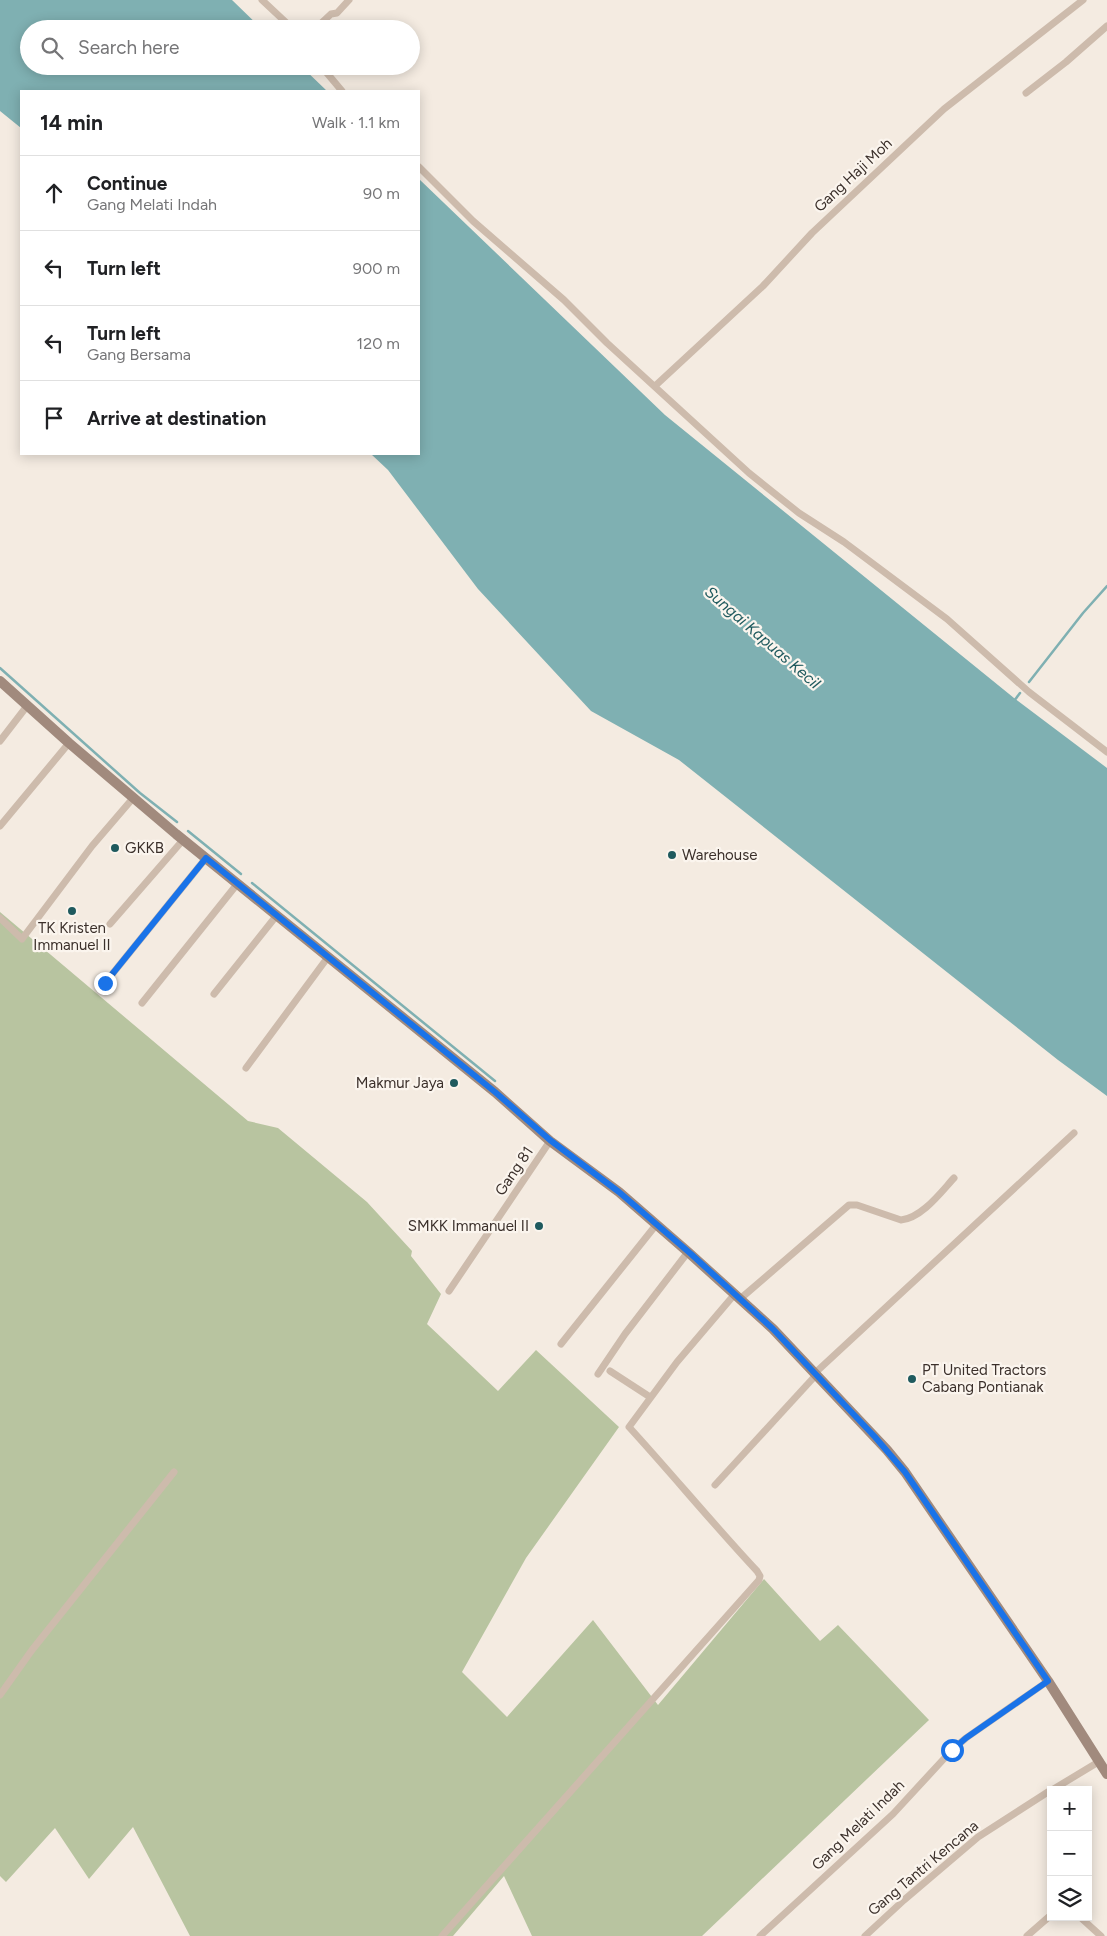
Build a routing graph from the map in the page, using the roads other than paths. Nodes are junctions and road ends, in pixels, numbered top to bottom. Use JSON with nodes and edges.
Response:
{"nodes":[{"id":1,"x":262,"y":0,"type":"edge"},
{"id":2,"x":348,"y":0,"type":"edge"},
{"id":3,"x":1083,"y":0,"type":"edge"},
{"id":4,"x":283,"y":20,"type":"edge"},
{"id":5,"x":325,"y":20,"type":"edge"},
{"id":6,"x":1107,"y":26,"type":"edge"},
{"id":7,"x":328,"y":75,"type":"edge"},
{"id":8,"x":341,"y":90,"type":"edge"},
{"id":9,"x":1026,"y":93,"type":"dead end"},
{"id":10,"x":420,"y":168,"type":"edge"},
{"id":11,"x":655,"y":386,"type":"junction"},
{"id":12,"x":0,"y":681,"type":"edge"},
{"id":13,"x":27,"y":706,"type":"junction"},
{"id":14,"x":0,"y":741,"type":"edge"},
{"id":15,"x":69,"y":743,"type":"junction"},
{"id":16,"x":1107,"y":752,"type":"edge"},
{"id":17,"x":134,"y":797,"type":"junction"},
{"id":18,"x":0,"y":826,"type":"edge"},
{"id":19,"x":183,"y":840,"type":"junction"},
{"id":20,"x":206,"y":858,"type":"junction"},
{"id":21,"x":238,"y":883,"type":"junction"},
{"id":22,"x":277,"y":915,"type":"junction"},
{"id":23,"x":0,"y":918,"type":"edge"},
{"id":24,"x":110,"y":924,"type":"dead end"},
{"id":25,"x":328,"y":957,"type":"junction"},
{"id":26,"x":105,"y":983,"type":"dead end"},
{"id":27,"x":214,"y":994,"type":"dead end"},
{"id":28,"x":142,"y":1003,"type":"dead end"},
{"id":29,"x":246,"y":1068,"type":"dead end"},
{"id":30,"x":1074,"y":1133,"type":"dead end"},
{"id":31,"x":550,"y":1140,"type":"junction"},
{"id":32,"x":954,"y":1178,"type":"dead end"},
{"id":33,"x":656,"y":1225,"type":"junction"},
{"id":34,"x":688,"y":1252,"type":"junction"},
{"id":35,"x":450,"y":1291,"type":"dead end"},
{"id":36,"x":737,"y":1297,"type":"junction"},
{"id":37,"x":561,"y":1344,"type":"dead end"},
{"id":38,"x":610,"y":1372,"type":"dead end"},
{"id":39,"x":598,"y":1374,"type":"dead end"},
{"id":40,"x":815,"y":1374,"type":"junction"},
{"id":41,"x":650,"y":1397,"type":"junction"},
{"id":42,"x":174,"y":1472,"type":"dead end"},
{"id":43,"x":715,"y":1485,"type":"dead end"},
{"id":44,"x":1048,"y":1681,"type":"junction"},
{"id":45,"x":0,"y":1694,"type":"edge"},
{"id":46,"x":1100,"y":1761,"type":"junction"},
{"id":47,"x":1107,"y":1774,"type":"edge"},
{"id":48,"x":1058,"y":1786,"type":"edge"},
{"id":49,"x":1047,"y":1793,"type":"edge"},
{"id":50,"x":1047,"y":1919,"type":"edge"},
{"id":51,"x":1084,"y":1921,"type":"edge"},
{"id":52,"x":442,"y":1936,"type":"edge"},
{"id":53,"x":760,"y":1936,"type":"edge"},
{"id":54,"x":865,"y":1936,"type":"edge"},
{"id":55,"x":1028,"y":1936,"type":"edge"},
{"id":56,"x":1101,"y":1936,"type":"edge"}],
"edges":[{"from":1,"to":4,"type":"street"},
{"from":2,"to":5,"type":"street"},
{"from":3,"to":11,"type":"street","name":"Gang Haji Moh"},
{"from":6,"to":9,"type":"street"},
{"from":7,"to":8,"type":"street"},
{"from":10,"to":11,"type":"street"},
{"from":11,"to":16,"type":"street"},
{"from":12,"to":13,"type":"main road"},
{"from":13,"to":14,"type":"street"},
{"from":13,"to":15,"type":"main road"},
{"from":15,"to":17,"type":"main road"},
{"from":15,"to":18,"type":"street"},
{"from":17,"to":19,"type":"main road"},
{"from":17,"to":23,"type":"street"},
{"from":19,"to":20,"type":"main road"},
{"from":19,"to":24,"type":"street"},
{"from":20,"to":21,"type":"main road"},
{"from":20,"to":26,"type":"street"},
{"from":21,"to":22,"type":"main road"},
{"from":21,"to":28,"type":"street"},
{"from":22,"to":25,"type":"main road"},
{"from":22,"to":27,"type":"street"},
{"from":25,"to":29,"type":"street"},
{"from":25,"to":31,"type":"main road"},
{"from":30,"to":40,"type":"street"},
{"from":31,"to":33,"type":"main road"},
{"from":31,"to":35,"type":"street","name":"Gang 81"},
{"from":32,"to":36,"type":"street"},
{"from":33,"to":34,"type":"main road"},
{"from":33,"to":37,"type":"street"},
{"from":34,"to":36,"type":"main road"},
{"from":34,"to":39,"type":"street"},
{"from":36,"to":40,"type":"main road"},
{"from":36,"to":41,"type":"street"},
{"from":38,"to":41,"type":"street"},
{"from":40,"to":43,"type":"street"},
{"from":40,"to":44,"type":"main road"},
{"from":41,"to":52,"type":"street"},
{"from":42,"to":45,"type":"street"},
{"from":44,"to":46,"type":"main road"},
{"from":44,"to":53,"type":"street","name":"Gang Melati Indah"},
{"from":46,"to":47,"type":"main road"},
{"from":46,"to":48,"type":"street","name":"Gang Tantri Kencana"},
{"from":49,"to":54,"type":"street","name":"Gang Tantri Kencana"},
{"from":50,"to":55,"type":"street"},
{"from":51,"to":56,"type":"street"}]}
